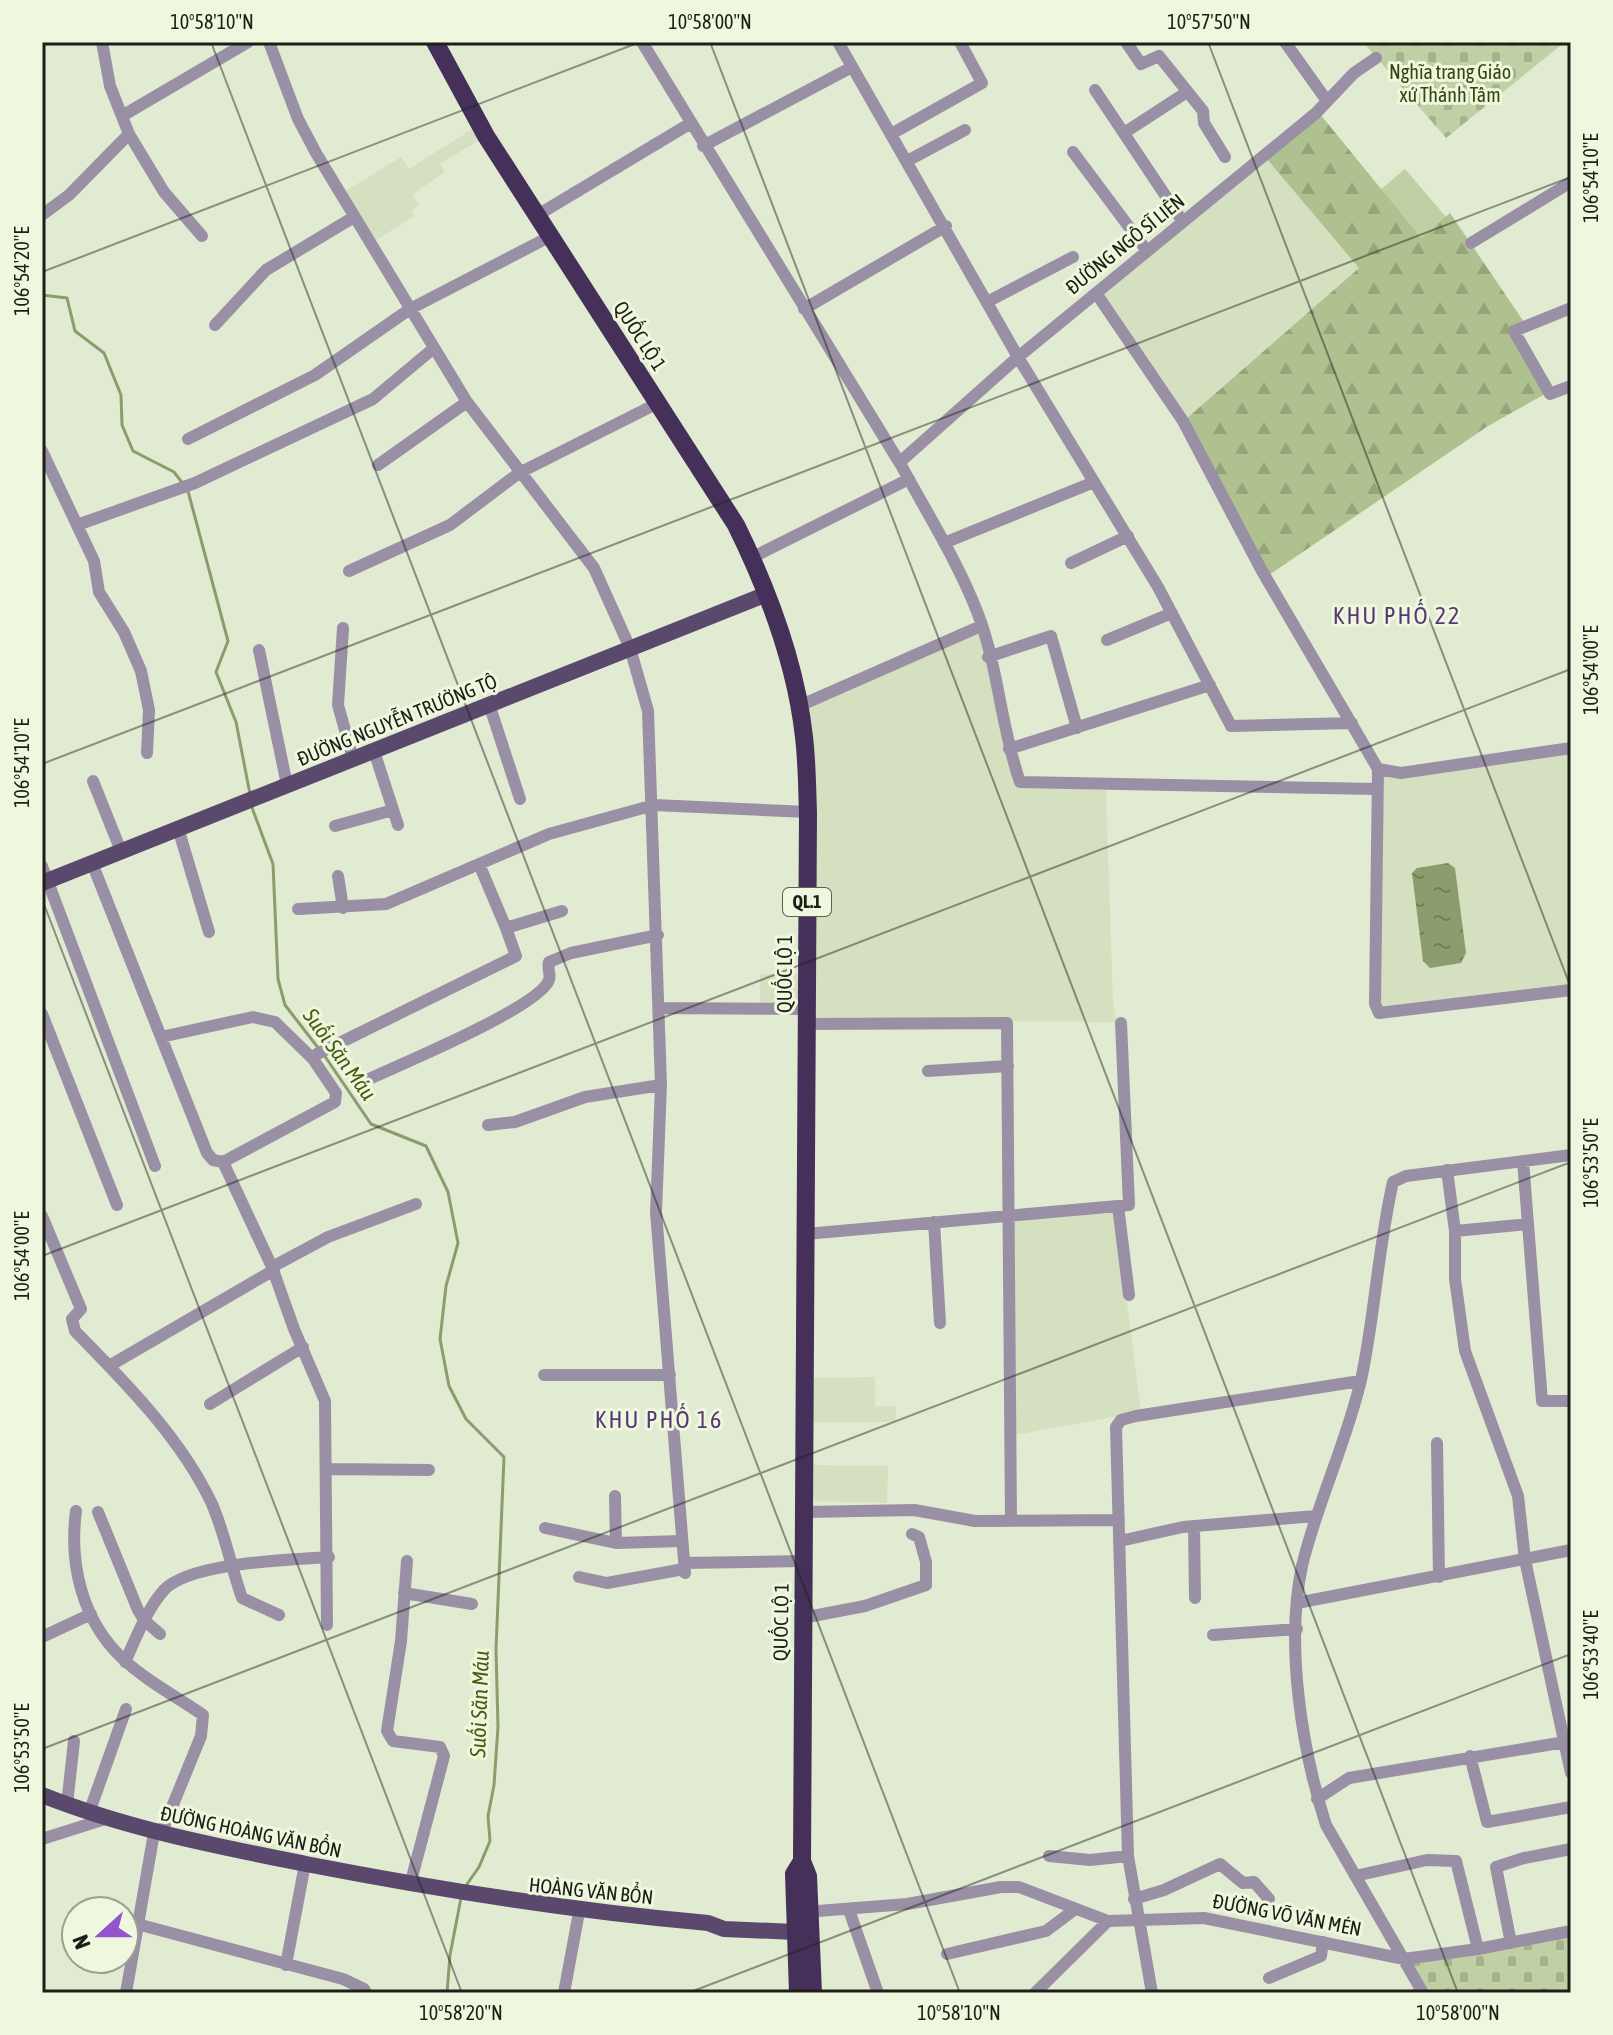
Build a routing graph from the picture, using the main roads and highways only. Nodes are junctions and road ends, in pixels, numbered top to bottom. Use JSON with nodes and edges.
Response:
{"nodes":[{"id":1,"x":435,"y":42,"type":"edge"},
{"id":2,"x":767,"y":594,"type":"junction"},
{"id":3,"x":44,"y":877,"type":"edge"},
{"id":4,"x":42,"y":1795,"type":"edge"},
{"id":5,"x":462,"y":1894,"type":"joint"},
{"id":6,"x":802,"y":1922,"type":"junction"},
{"id":7,"x":798,"y":1993,"type":"edge"},
{"id":8,"x":813,"y":1993,"type":"edge"}],
"edges":[{"from":1,"to":2,"type":"highway","name":"QUỐC LỘ 1","number":"QL.1"},
{"from":2,"to":3,"type":"main road","name":"ĐƯỜNG NGUYỄN TRƯỜNG TỘ"},
{"from":2,"to":6,"type":"highway","name":"QUỐC LỘ 1","number":"QL.1"},
{"from":4,"to":5,"type":"main road","name":"ĐƯỜNG HOÀNG VĂN BỔN"},
{"from":5,"to":6,"type":"main road","name":"HOÀNG VĂN BỔN"},
{"from":6,"to":7,"type":"highway","name":"QUỐC LỘ 1","number":"QL.1"},
{"from":6,"to":8,"type":"highway","name":"QUỐC LỘ 1","number":"QL.1"}]}
